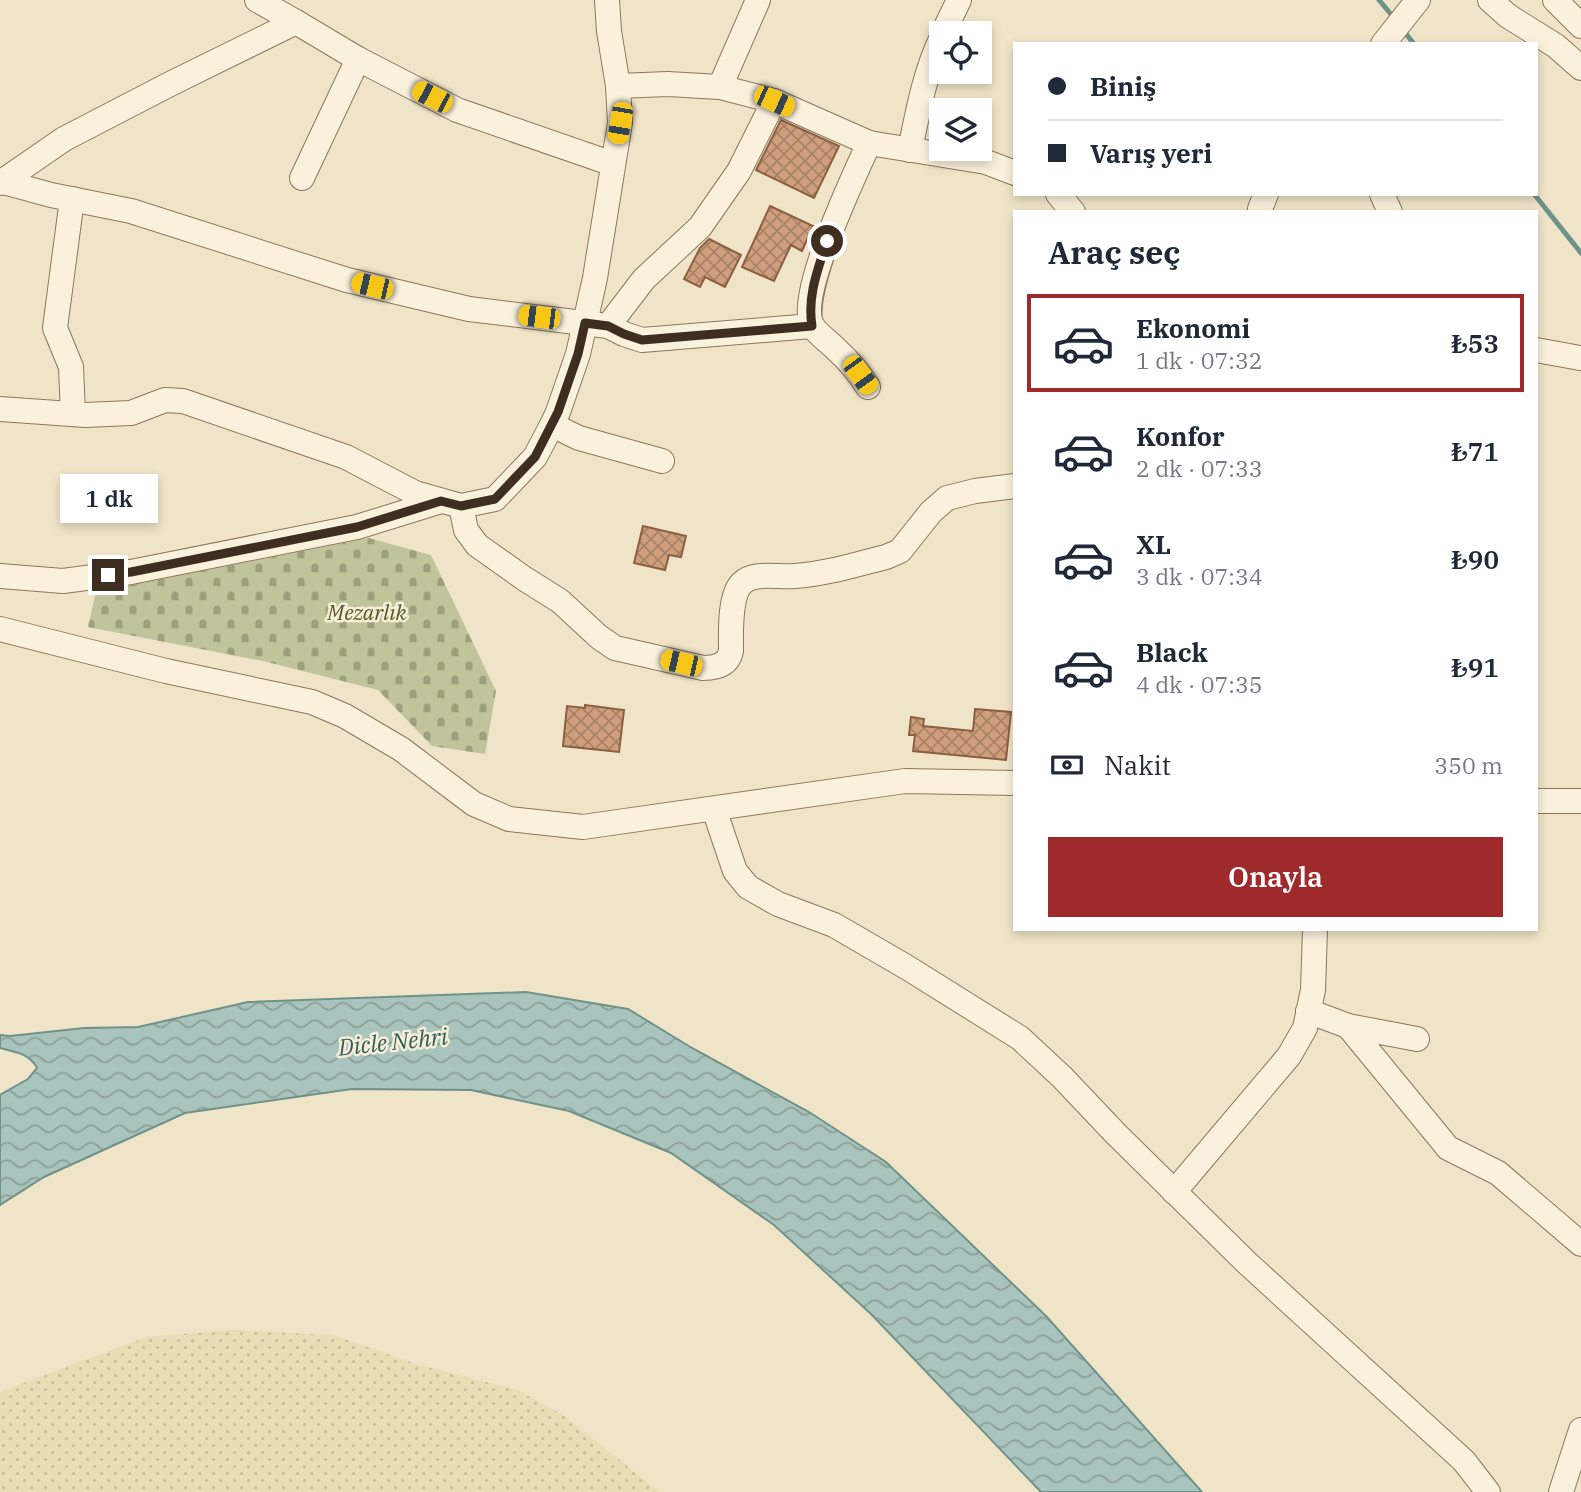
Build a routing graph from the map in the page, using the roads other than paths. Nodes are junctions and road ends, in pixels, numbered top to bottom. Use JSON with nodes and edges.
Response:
{"nodes":[{"id":1,"x":257,"y":0,"type":"edge"},
{"id":2,"x":607,"y":0,"type":"edge"},
{"id":3,"x":758,"y":0,"type":"edge"},
{"id":4,"x":959,"y":0,"type":"edge"},
{"id":5,"x":1490,"y":0,"type":"edge"},
{"id":6,"x":1555,"y":0,"type":"edge"},
{"id":7,"x":1417,"y":2,"type":"edge"},
{"id":8,"x":949,"y":21,"type":"edge"},
{"id":9,"x":296,"y":22,"type":"junction"},
{"id":10,"x":1581,"y":26,"type":"edge"},
{"id":11,"x":1386,"y":41,"type":"edge"},
{"id":12,"x":358,"y":59,"type":"junction"},
{"id":13,"x":1581,"y":68,"type":"edge"},
{"id":14,"x":929,"y":69,"type":"edge"},
{"id":15,"x":618,"y":86,"type":"junction"},
{"id":16,"x":720,"y":87,"type":"junction"},
{"id":17,"x":774,"y":101,"type":"junction"},
{"id":18,"x":869,"y":143,"type":"junction"},
{"id":19,"x":911,"y":150,"type":"junction"},
{"id":20,"x":613,"y":164,"type":"junction"},
{"id":21,"x":1013,"y":172,"type":"edge"},
{"id":22,"x":302,"y":177,"type":"dead end"},
{"id":23,"x":1,"y":182,"type":"edge"},
{"id":24,"x":1060,"y":196,"type":"edge"},
{"id":25,"x":72,"y":199,"type":"junction"},
{"id":26,"x":1071,"y":210,"type":"edge"},
{"id":27,"x":597,"y":325,"type":"junction"},
{"id":28,"x":812,"y":326,"type":"junction"},
{"id":29,"x":1538,"y":350,"type":"edge"},
{"id":30,"x":1580,"y":358,"type":"edge"},
{"id":31,"x":868,"y":387,"type":"dead end"},
{"id":32,"x":0,"y":409,"type":"edge"},
{"id":33,"x":73,"y":414,"type":"junction"},
{"id":34,"x":552,"y":425,"type":"junction"},
{"id":35,"x":662,"y":461,"type":"dead end"},
{"id":36,"x":1013,"y":486,"type":"edge"},
{"id":37,"x":451,"y":504,"type":"junction"},
{"id":38,"x":0,"y":576,"type":"edge"},
{"id":39,"x":0,"y":629,"type":"edge"},
{"id":40,"x":1013,"y":783,"type":"edge"},
{"id":41,"x":1538,"y":801,"type":"edge"},
{"id":42,"x":1581,"y":801,"type":"edge"},
{"id":43,"x":714,"y":809,"type":"junction"},
{"id":44,"x":1315,"y":931,"type":"edge"},
{"id":45,"x":1308,"y":1011,"type":"junction"},
{"id":46,"x":1348,"y":1026,"type":"junction"},
{"id":47,"x":1417,"y":1039,"type":"dead end"},
{"id":48,"x":1174,"y":1192,"type":"junction"},
{"id":49,"x":1581,"y":1244,"type":"edge"},
{"id":50,"x":1581,"y":1430,"type":"edge"},
{"id":51,"x":1488,"y":1492,"type":"edge"},
{"id":52,"x":1561,"y":1492,"type":"edge"}],
"edges":[{"from":1,"to":9,"type":"street"},
{"from":2,"to":15,"type":"street"},
{"from":3,"to":16,"type":"street"},
{"from":4,"to":8,"type":"street"},
{"from":5,"to":13,"type":"street"},
{"from":6,"to":10,"type":"street"},
{"from":7,"to":11,"type":"street"},
{"from":9,"to":12,"type":"street"},
{"from":9,"to":23,"type":"street"},
{"from":12,"to":20,"type":"street"},
{"from":12,"to":22,"type":"street"},
{"from":14,"to":19,"type":"street"},
{"from":15,"to":16,"type":"street"},
{"from":15,"to":20,"type":"street"},
{"from":16,"to":17,"type":"street"},
{"from":17,"to":18,"type":"street"},
{"from":17,"to":27,"type":"street"},
{"from":18,"to":19,"type":"street"},
{"from":18,"to":28,"type":"street"},
{"from":19,"to":21,"type":"street"},
{"from":20,"to":27,"type":"street"},
{"from":23,"to":25,"type":"street"},
{"from":24,"to":26,"type":"street"},
{"from":25,"to":27,"type":"street"},
{"from":25,"to":33,"type":"street"},
{"from":27,"to":28,"type":"street"},
{"from":27,"to":34,"type":"street"},
{"from":28,"to":31,"type":"street"},
{"from":29,"to":30,"type":"street"},
{"from":32,"to":33,"type":"street"},
{"from":33,"to":37,"type":"street"},
{"from":34,"to":35,"type":"street"},
{"from":34,"to":37,"type":"street"},
{"from":36,"to":37,"type":"street"},
{"from":37,"to":38,"type":"street"},
{"from":39,"to":43,"type":"street"},
{"from":40,"to":43,"type":"street"},
{"from":41,"to":42,"type":"street"},
{"from":43,"to":48,"type":"street"},
{"from":44,"to":45,"type":"street"},
{"from":45,"to":46,"type":"street"},
{"from":45,"to":48,"type":"street"},
{"from":46,"to":47,"type":"street"},
{"from":46,"to":49,"type":"street"},
{"from":48,"to":51,"type":"street"},
{"from":50,"to":52,"type":"street"}]}
